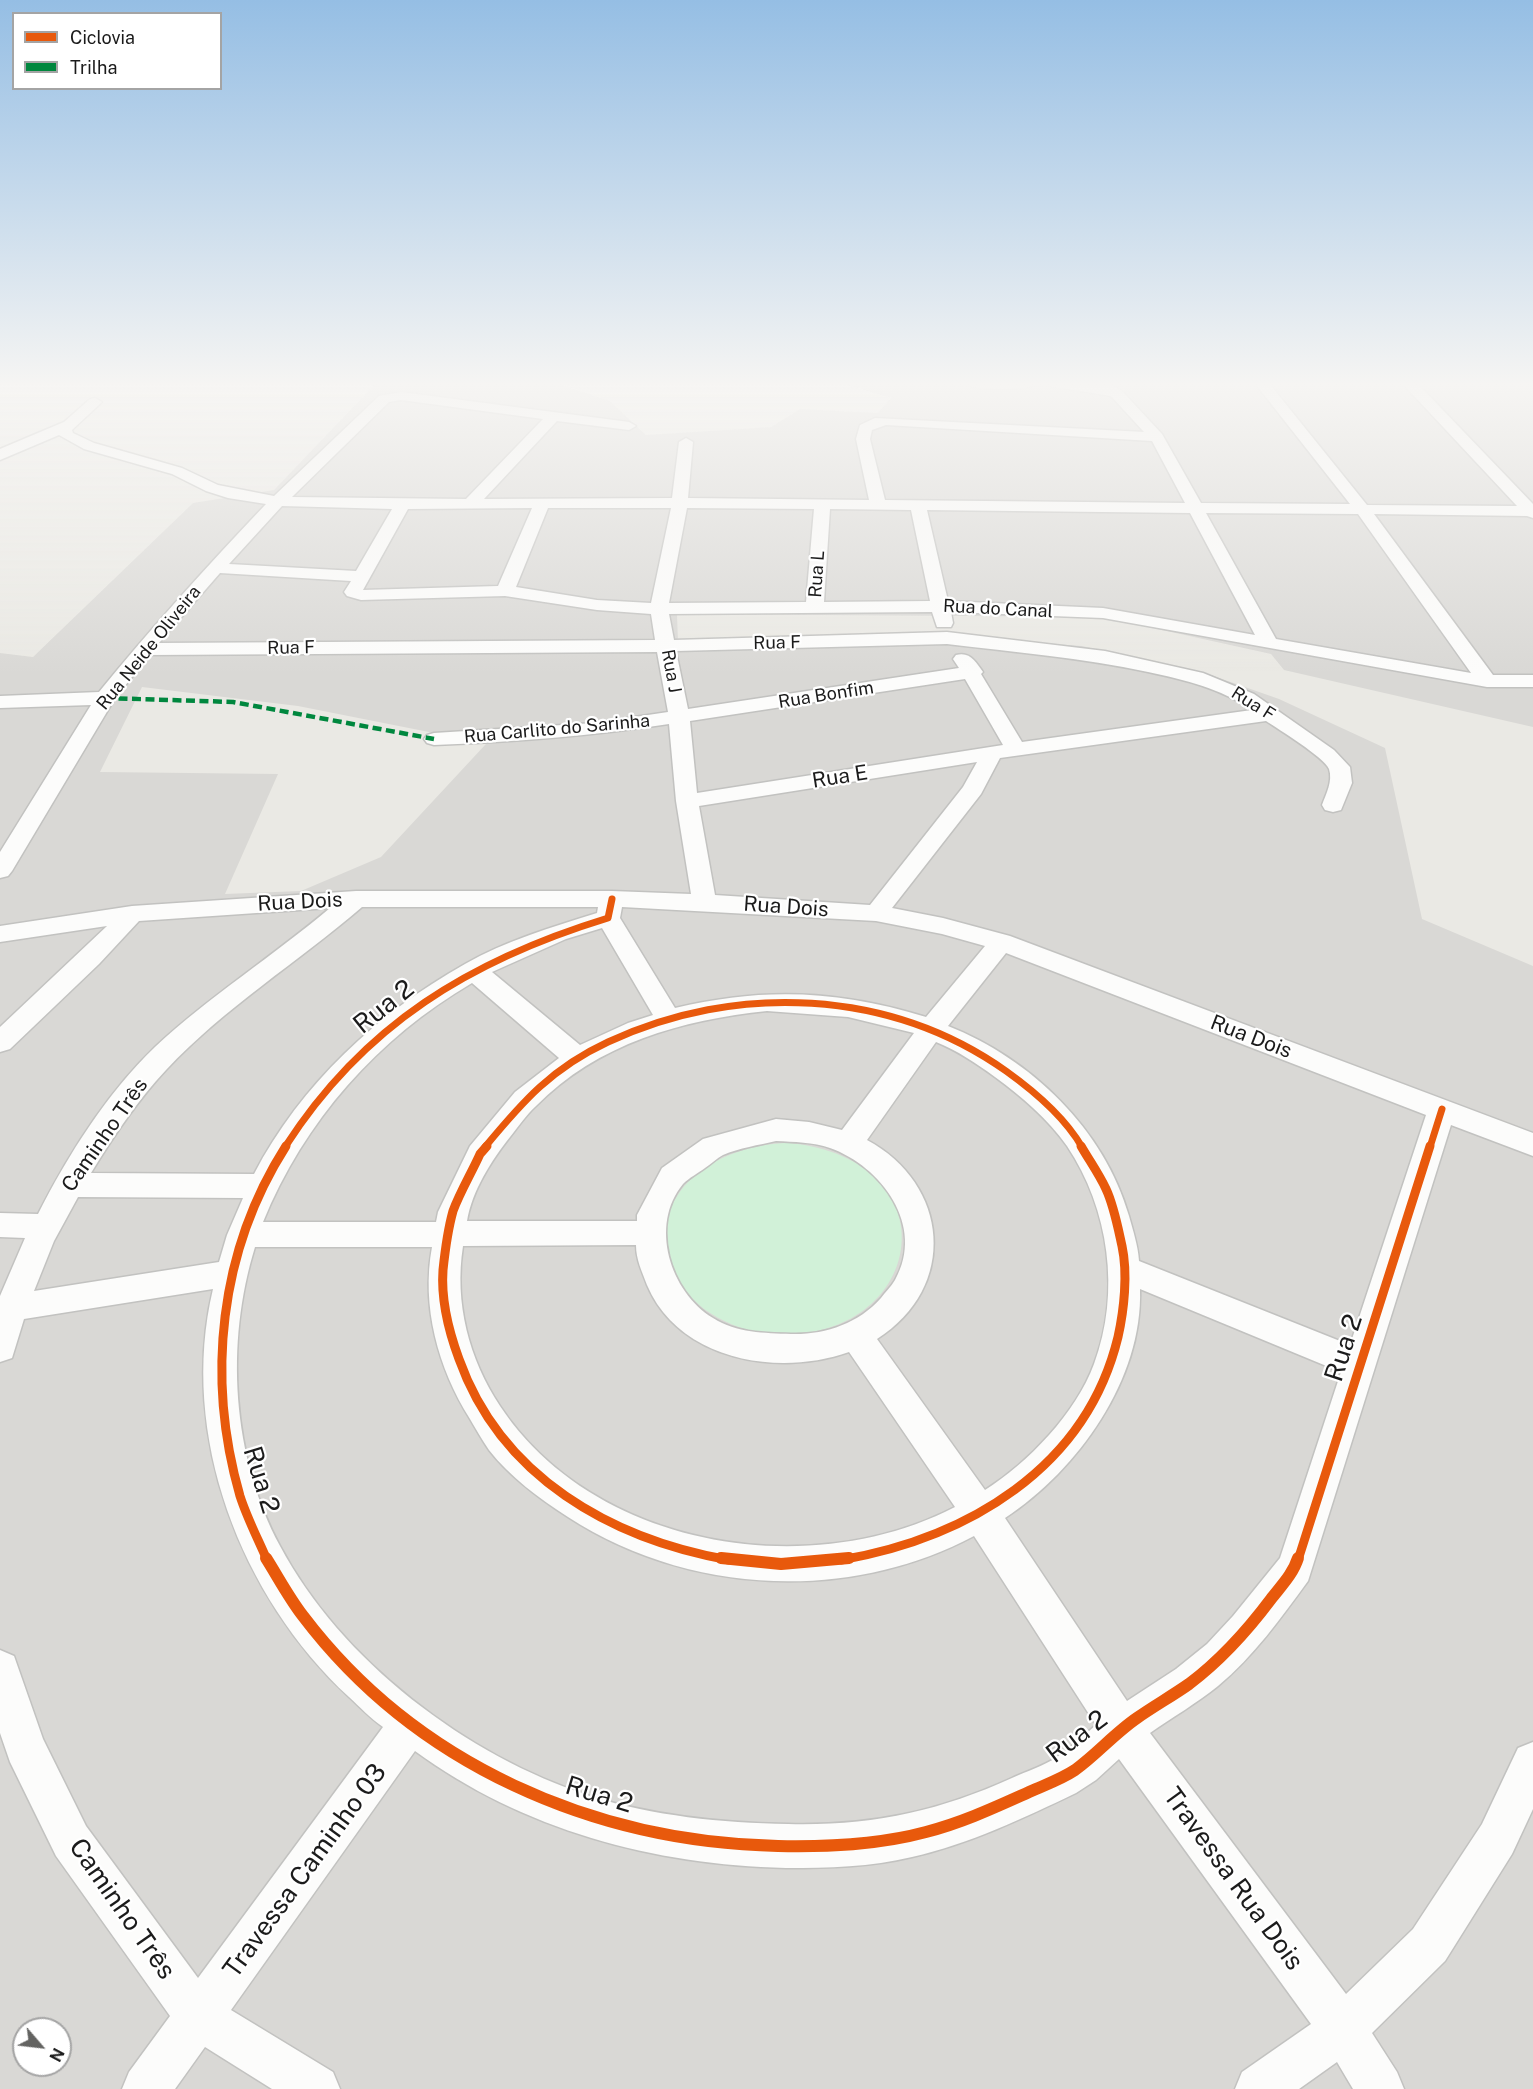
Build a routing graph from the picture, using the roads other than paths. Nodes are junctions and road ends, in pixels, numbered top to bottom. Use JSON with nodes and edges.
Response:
{"nodes":[{"id":1,"x":196,"y":479,"type":"edge"},
{"id":2,"x":300,"y":479,"type":"edge"},
{"id":3,"x":493,"y":479,"type":"edge"},
{"id":4,"x":682,"y":479,"type":"edge"},
{"id":5,"x":872,"y":479,"type":"edge"},
{"id":6,"x":1181,"y":479,"type":"edge"},
{"id":7,"x":1339,"y":479,"type":"edge"},
{"id":8,"x":1502,"y":479,"type":"edge"},
{"id":9,"x":278,"y":501,"type":"junction"},
{"id":10,"x":680,"y":503,"type":"junction"},
{"id":11,"x":403,"y":504,"type":"junction"},
{"id":12,"x":470,"y":504,"type":"junction"},
{"id":13,"x":542,"y":504,"type":"junction"},
{"id":14,"x":822,"y":505,"type":"junction"},
{"id":15,"x":878,"y":506,"type":"junction"},
{"id":16,"x":918,"y":507,"type":"junction"},
{"id":17,"x":1197,"y":509,"type":"junction"},
{"id":18,"x":1363,"y":510,"type":"junction"},
{"id":19,"x":1533,"y":512,"type":"edge"},
{"id":20,"x":215,"y":568,"type":"junction"},
{"id":21,"x":356,"y":584,"type":"junction"},
{"id":22,"x":505,"y":591,"type":"junction"},
{"id":23,"x":940,"y":606,"type":"junction"},
{"id":24,"x":815,"y":607,"type":"junction"},
{"id":25,"x":659,"y":609,"type":"junction"},
{"id":26,"x":947,"y":638,"type":"junction"},
{"id":27,"x":1269,"y":644,"type":"junction"},
{"id":28,"x":666,"y":645,"type":"junction"},
{"id":29,"x":144,"y":649,"type":"junction"},
{"id":30,"x":973,"y":672,"type":"junction"},
{"id":31,"x":1487,"y":681,"type":"junction"},
{"id":32,"x":1533,"y":681,"type":"edge"},
{"id":33,"x":105,"y":698,"type":"junction"},
{"id":34,"x":0,"y":702,"type":"edge"},
{"id":35,"x":1270,"y":714,"type":"junction"},
{"id":36,"x":679,"y":717,"type":"junction"},
{"id":37,"x":434,"y":738,"type":"dead end"},
{"id":38,"x":1017,"y":751,"type":"junction"},
{"id":39,"x":992,"y":753,"type":"junction"},
{"id":40,"x":687,"y":801,"type":"junction"},
{"id":41,"x":1333,"y":805,"type":"dead end"},
{"id":42,"x":0,"y":871,"type":"edge"},
{"id":43,"x":356,"y":899,"type":"junction"},
{"id":44,"x":704,"y":902,"type":"junction"},
{"id":45,"x":610,"y":909,"type":"junction"},
{"id":46,"x":876,"y":913,"type":"junction"},
{"id":47,"x":132,"y":914,"type":"junction"},
{"id":48,"x":0,"y":934,"type":"edge"},
{"id":49,"x":1001,"y":942,"type":"junction"},
{"id":50,"x":473,"y":970,"type":"junction"},
{"id":51,"x":668,"y":1018,"type":"junction"},
{"id":52,"x":931,"y":1029,"type":"junction"},
{"id":53,"x":0,"y":1042,"type":"edge"},
{"id":54,"x":577,"y":1058,"type":"junction"},
{"id":55,"x":1442,"y":1109,"type":"junction"},
{"id":56,"x":848,"y":1144,"type":"junction"},
{"id":57,"x":1533,"y":1145,"type":"edge"},
{"id":58,"x":68,"y":1185,"type":"junction"},
{"id":59,"x":262,"y":1186,"type":"junction"},
{"id":60,"x":0,"y":1225,"type":"edge"},
{"id":61,"x":45,"y":1226,"type":"junction"},
{"id":62,"x":649,"y":1233,"type":"junction"},
{"id":63,"x":447,"y":1234,"type":"junction"},
{"id":64,"x":242,"y":1235,"type":"junction"},
{"id":65,"x":1126,"y":1269,"type":"junction"},
{"id":66,"x":232,"y":1273,"type":"junction"},
{"id":67,"x":10,"y":1308,"type":"junction"},
{"id":68,"x":856,"y":1335,"type":"junction"},
{"id":69,"x":0,"y":1348,"type":"edge"},
{"id":70,"x":1361,"y":1365,"type":"junction"},
{"id":71,"x":981,"y":1514,"type":"junction"},
{"id":72,"x":0,"y":1670,"type":"edge"},
{"id":73,"x":410,"y":1724,"type":"junction"},
{"id":74,"x":1122,"y":1729,"type":"junction"},
{"id":75,"x":1533,"y":1763,"type":"edge"},
{"id":76,"x":200,"y":2017,"type":"junction"},
{"id":77,"x":1343,"y":2029,"type":"junction"},
{"id":78,"x":146,"y":2089,"type":"edge"},
{"id":79,"x":316,"y":2089,"type":"edge"},
{"id":80,"x":1259,"y":2089,"type":"edge"},
{"id":81,"x":1380,"y":2089,"type":"edge"}],
"edges":[{"from":1,"to":9,"type":"street"},
{"from":2,"to":9,"type":"street","name":"Rua Neide Oliveira"},
{"from":3,"to":12,"type":"street"},
{"from":4,"to":10,"type":"street","name":"Rua J"},
{"from":5,"to":15,"type":"street"},
{"from":6,"to":17,"type":"street"},
{"from":7,"to":18,"type":"street"},
{"from":8,"to":19,"type":"street"},
{"from":9,"to":11,"type":"street"},
{"from":9,"to":20,"type":"street","name":"Rua Neide Oliveira"},
{"from":10,"to":13,"type":"street"},
{"from":10,"to":14,"type":"street"},
{"from":10,"to":25,"type":"street","name":"Rua J"},
{"from":11,"to":12,"type":"street"},
{"from":11,"to":21,"type":"street"},
{"from":12,"to":13,"type":"street"},
{"from":13,"to":22,"type":"street"},
{"from":14,"to":15,"type":"street"},
{"from":14,"to":24,"type":"street","name":"Rua L"},
{"from":15,"to":16,"type":"street"},
{"from":16,"to":17,"type":"street"},
{"from":16,"to":23,"type":"street"},
{"from":17,"to":18,"type":"street"},
{"from":17,"to":27,"type":"street"},
{"from":18,"to":19,"type":"street"},
{"from":18,"to":31,"type":"street"},
{"from":20,"to":21,"type":"street","name":"Rua do Canal"},
{"from":20,"to":29,"type":"street","name":"Rua Neide Oliveira"},
{"from":21,"to":22,"type":"street","name":"Rua do Canal"},
{"from":22,"to":25,"type":"street","name":"Rua do Canal"},
{"from":23,"to":24,"type":"street","name":"Rua do Canal"},
{"from":23,"to":26,"type":"street"},
{"from":23,"to":27,"type":"street","name":"Rua do Canal"},
{"from":24,"to":25,"type":"street","name":"Rua do Canal"},
{"from":25,"to":28,"type":"street","name":"Rua J"},
{"from":26,"to":28,"type":"street","name":"Rua F"},
{"from":26,"to":30,"type":"street"},
{"from":26,"to":35,"type":"street","name":"Rua F"},
{"from":27,"to":31,"type":"street","name":"Rua do Canal"},
{"from":28,"to":29,"type":"street","name":"Rua F"},
{"from":28,"to":36,"type":"street","name":"Rua J"},
{"from":29,"to":33,"type":"street","name":"Rua Neide Oliveira"},
{"from":30,"to":36,"type":"street","name":"Rua Bonfim"},
{"from":30,"to":38,"type":"street"},
{"from":31,"to":32,"type":"street","name":"Rua do Canal"},
{"from":33,"to":34,"type":"street"},
{"from":33,"to":42,"type":"street","name":"Rua Neide Oliveira"},
{"from":35,"to":38,"type":"street","name":"Rua E"},
{"from":35,"to":41,"type":"street","name":"Rua F"},
{"from":36,"to":37,"type":"street","name":"Rua Carlito do Sarinha"},
{"from":36,"to":40,"type":"street","name":"Rua J"},
{"from":38,"to":39,"type":"street","name":"Rua E"},
{"from":39,"to":40,"type":"street","name":"Rua E"},
{"from":39,"to":46,"type":"street"},
{"from":40,"to":44,"type":"street","name":"Rua J"},
{"from":43,"to":45,"type":"street","name":"Rua Dois"},
{"from":43,"to":47,"type":"street","name":"Rua Dois"},
{"from":43,"to":58,"type":"street","name":"Caminho Três"},
{"from":44,"to":45,"type":"street","name":"Rua Dois"},
{"from":44,"to":46,"type":"street","name":"Rua Dois"},
{"from":45,"to":50,"type":"street","name":"Rua 2"},
{"from":45,"to":51,"type":"street"},
{"from":46,"to":49,"type":"street","name":"Rua Dois"},
{"from":47,"to":48,"type":"street","name":"Rua Dois"},
{"from":47,"to":53,"type":"street"},
{"from":49,"to":52,"type":"street"},
{"from":49,"to":55,"type":"street","name":"Rua Dois"},
{"from":50,"to":54,"type":"street"},
{"from":50,"to":59,"type":"street","name":"Rua 2"},
{"from":51,"to":52,"type":"street"},
{"from":51,"to":54,"type":"street"},
{"from":52,"to":56,"type":"street"},
{"from":52,"to":65,"type":"street"},
{"from":54,"to":63,"type":"street"},
{"from":55,"to":57,"type":"street","name":"Rua Dois"},
{"from":55,"to":70,"type":"street","name":"Rua 2"},
{"from":56,"to":62,"type":"street"},
{"from":56,"to":68,"type":"street"},
{"from":58,"to":59,"type":"street"},
{"from":58,"to":61,"type":"street","name":"Caminho Três"},
{"from":59,"to":64,"type":"street","name":"Rua 2"},
{"from":60,"to":61,"type":"street"},
{"from":61,"to":67,"type":"street","name":"Caminho Três"},
{"from":62,"to":63,"type":"street"},
{"from":62,"to":68,"type":"street"},
{"from":63,"to":64,"type":"street"},
{"from":63,"to":71,"type":"street"},
{"from":64,"to":66,"type":"street","name":"Rua 2"},
{"from":65,"to":70,"type":"street"},
{"from":65,"to":71,"type":"street"},
{"from":66,"to":67,"type":"street"},
{"from":66,"to":73,"type":"street","name":"Rua 2"},
{"from":67,"to":69,"type":"street","name":"Caminho Três"},
{"from":68,"to":71,"type":"street","name":"Travessa Rua Dois"},
{"from":70,"to":74,"type":"street","name":"Rua 2"},
{"from":71,"to":74,"type":"street","name":"Travessa Rua Dois"},
{"from":72,"to":76,"type":"street","name":"Caminho Três"},
{"from":73,"to":74,"type":"street","name":"Rua 2"},
{"from":73,"to":76,"type":"street","name":"Travessa Caminho 03"},
{"from":74,"to":77,"type":"street","name":"Travessa Rua Dois"},
{"from":75,"to":77,"type":"street"},
{"from":76,"to":78,"type":"street","name":"Travessa Caminho 03"},
{"from":76,"to":79,"type":"street","name":"Caminho Três"},
{"from":77,"to":80,"type":"street"},
{"from":77,"to":81,"type":"street","name":"Travessa Rua Dois"}]}
